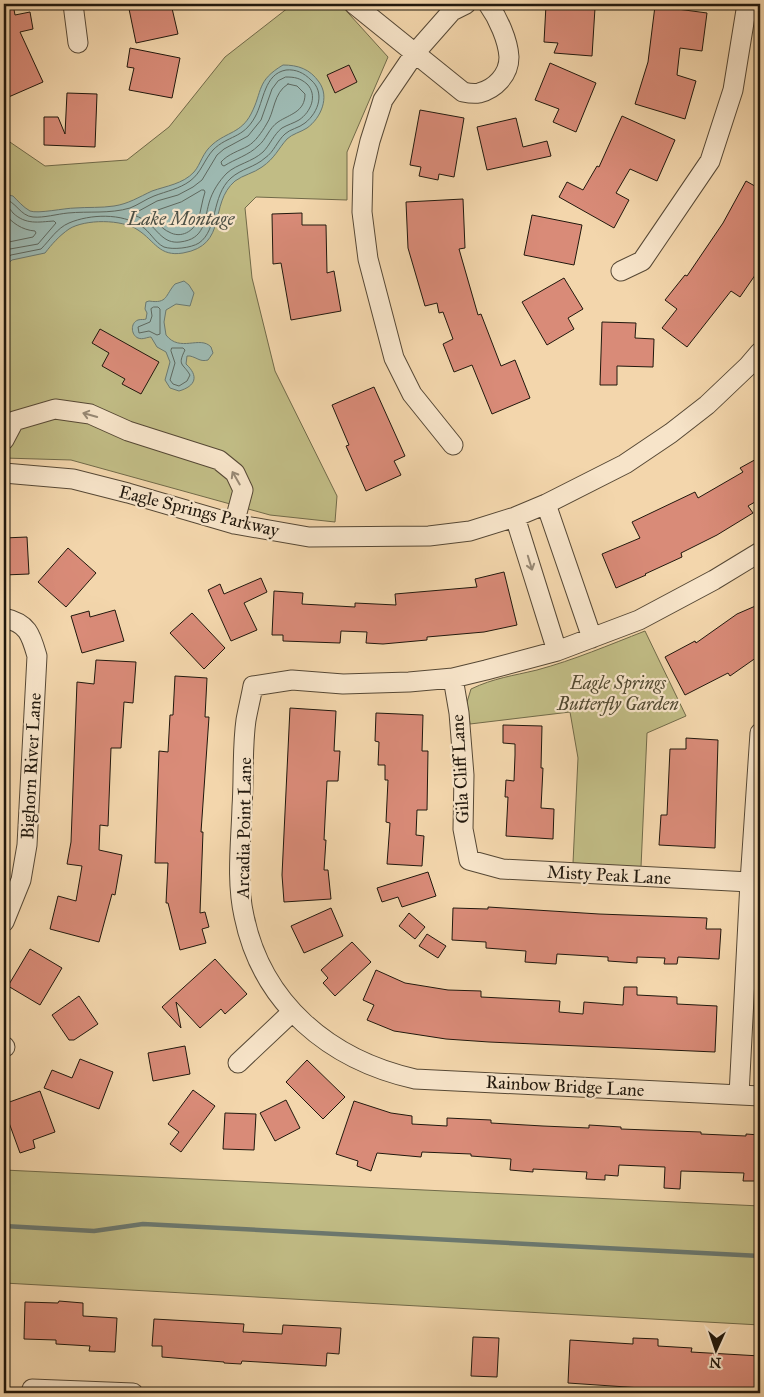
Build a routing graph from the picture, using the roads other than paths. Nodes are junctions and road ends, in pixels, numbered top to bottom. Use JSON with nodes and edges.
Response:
{"nodes":[{"id":1,"x":73,"y":4,"type":"edge"},
{"id":2,"x":354,"y":4,"type":"edge"},
{"id":3,"x":466,"y":4,"type":"edge"},
{"id":4,"x":488,"y":4,"type":"edge"},
{"id":5,"x":747,"y":4,"type":"edge"},
{"id":6,"x":78,"y":43,"type":"dead end"},
{"id":7,"x":415,"y":53,"type":"junction"},
{"id":8,"x":621,"y":271,"type":"dead end"},
{"id":9,"x":760,"y":352,"type":"edge"},
{"id":10,"x":4,"y":440,"type":"edge"},
{"id":11,"x":453,"y":445,"type":"dead end"},
{"id":12,"x":4,"y":473,"type":"edge"},
{"id":13,"x":546,"y":504,"type":"junction"},
{"id":14,"x":515,"y":516,"type":"junction"},
{"id":15,"x":234,"y":524,"type":"junction"},
{"id":16,"x":760,"y":552,"type":"edge"},
{"id":17,"x":12,"y":621,"type":"edge"},
{"id":18,"x":592,"y":638,"type":"junction"},
{"id":19,"x":558,"y":651,"type":"junction"},
{"id":20,"x":453,"y":678,"type":"junction"},
{"id":21,"x":760,"y":733,"type":"edge"},
{"id":22,"x":468,"y":860,"type":"joint"},
{"id":23,"x":750,"y":882,"type":"junction"},
{"id":24,"x":7,"y":916,"type":"edge"},
{"id":25,"x":292,"y":1012,"type":"junction"},
{"id":26,"x":238,"y":1063,"type":"dead end"},
{"id":27,"x":371,"y":1066,"type":"joint"},
{"id":28,"x":739,"y":1095,"type":"junction"},
{"id":29,"x":760,"y":1096,"type":"edge"},
{"id":30,"x":32,"y":1391,"type":"edge"},
{"id":31,"x":133,"y":1393,"type":"edge"}],
"edges":[{"from":1,"to":6,"type":"street"},
{"from":2,"to":7,"type":"street"},
{"from":3,"to":7,"type":"street"},
{"from":4,"to":7,"type":"street"},
{"from":5,"to":8,"type":"street"},
{"from":7,"to":11,"type":"street"},
{"from":9,"to":13,"type":"street","name":"Eagle Springs Parkway"},
{"from":15,"to":10,"type":"street","one_way":true},
{"from":12,"to":15,"type":"street","name":"Eagle Springs Parkway"},
{"from":13,"to":14,"type":"street","name":"Eagle Springs Parkway"},
{"from":13,"to":18,"type":"street"},
{"from":14,"to":15,"type":"street","name":"Eagle Springs Parkway"},
{"from":14,"to":19,"type":"street","one_way":true},
{"from":16,"to":18,"type":"street"},
{"from":17,"to":24,"type":"street","name":"Bighorn River Lane"},
{"from":18,"to":19,"type":"street"},
{"from":19,"to":20,"type":"street"},
{"from":20,"to":22,"type":"street","name":"Gila Cliff Lane"},
{"from":20,"to":25,"type":"street","name":"Arcadia Point Lane"},
{"from":21,"to":23,"type":"street"},
{"from":22,"to":23,"type":"street","name":"Misty Peak Lane"},
{"from":23,"to":28,"type":"street"},
{"from":25,"to":26,"type":"street"},
{"from":25,"to":27,"type":"street","name":"Arcadia Point Lane"},
{"from":27,"to":28,"type":"street","name":"Rainbow Bridge Lane"},
{"from":28,"to":29,"type":"street","name":"Rainbow Bridge Lane"},
{"from":30,"to":31,"type":"street"}]}
